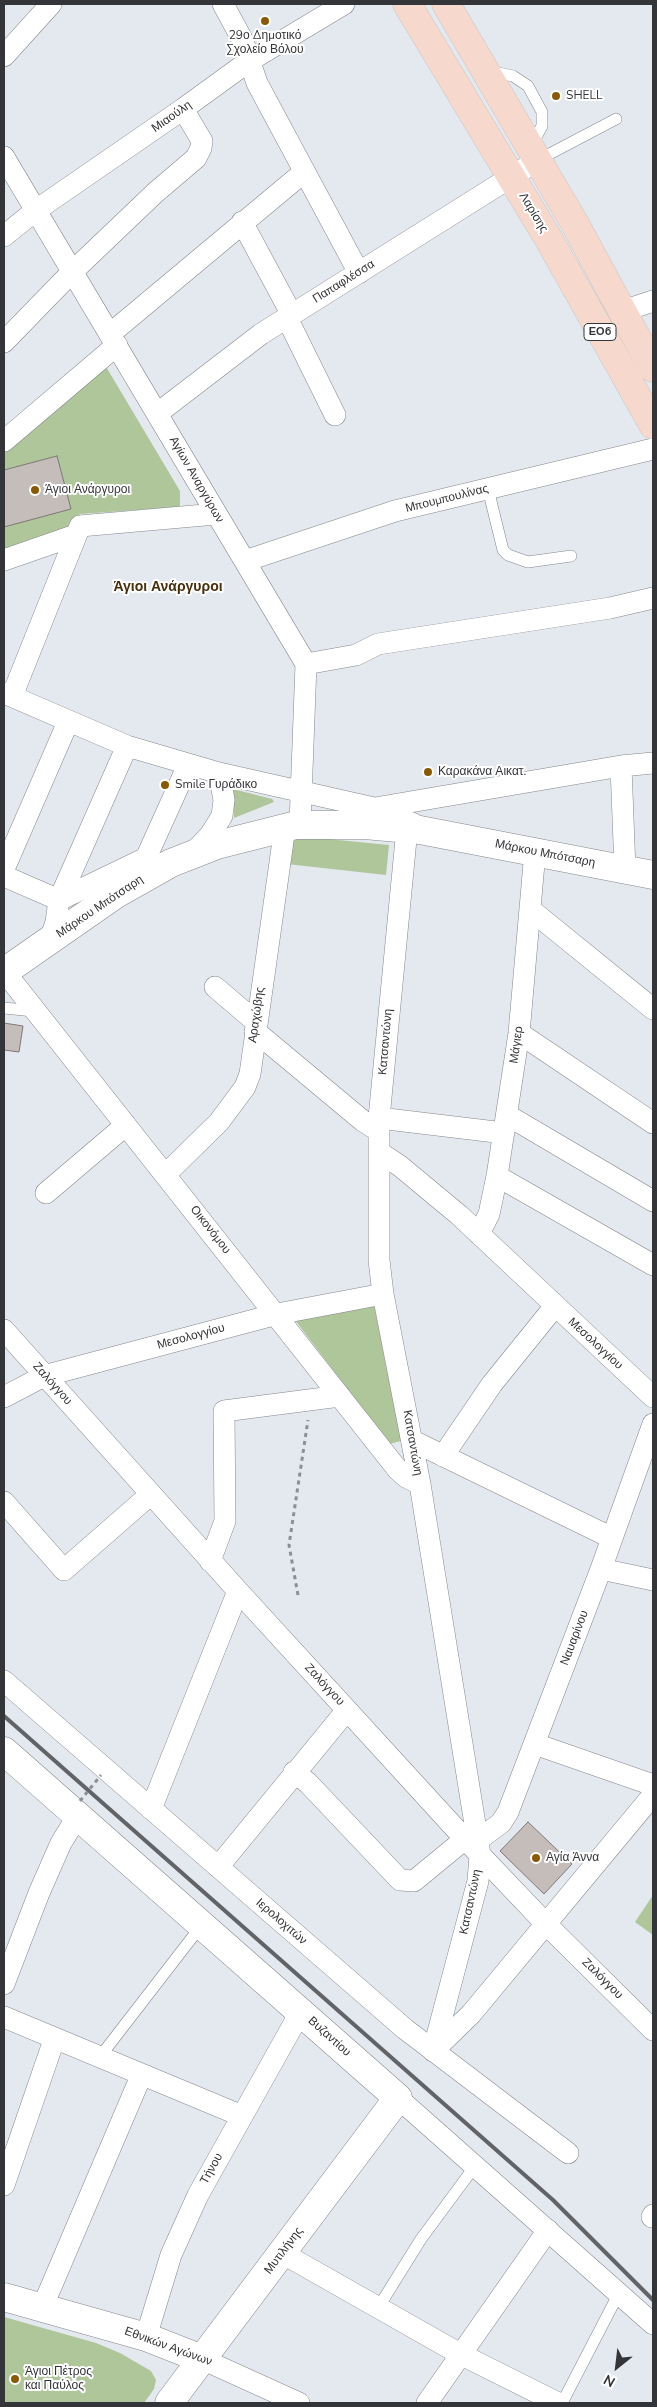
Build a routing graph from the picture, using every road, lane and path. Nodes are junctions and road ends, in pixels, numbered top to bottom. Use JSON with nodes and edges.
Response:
{"nodes":[{"id":1,"x":51,"y":4,"type":"edge"},
{"id":2,"x":223,"y":4,"type":"edge"},
{"id":3,"x":344,"y":4,"type":"edge"},
{"id":4,"x":407,"y":4,"type":"edge"},
{"id":5,"x":446,"y":4,"type":"edge"},
{"id":6,"x":4,"y":56,"type":"edge"},
{"id":7,"x":248,"y":61,"type":"junction"},
{"id":8,"x":183,"y":109,"type":"junction"},
{"id":9,"x":616,"y":119,"type":"dead end"},
{"id":10,"x":534,"y":154,"type":"junction"},
{"id":11,"x":4,"y":157,"type":"edge"},
{"id":12,"x":304,"y":172,"type":"junction"},
{"id":13,"x":512,"y":177,"type":"junction"},
{"id":14,"x":35,"y":211,"type":"junction"},
{"id":15,"x":242,"y":222,"type":"junction"},
{"id":16,"x":4,"y":236,"type":"edge"},
{"id":17,"x":71,"y":273,"type":"junction"},
{"id":18,"x":359,"y":273,"type":"junction"},
{"id":19,"x":653,"y":301,"type":"edge"},
{"id":20,"x":623,"y":311,"type":"junction"},
{"id":21,"x":289,"y":317,"type":"junction"},
{"id":22,"x":113,"y":340,"type":"junction"},
{"id":23,"x":4,"y":342,"type":"edge"},
{"id":24,"x":653,"y":368,"type":"edge"},
{"id":25,"x":158,"y":414,"type":"junction"},
{"id":26,"x":335,"y":415,"type":"dead end"},
{"id":27,"x":653,"y":425,"type":"edge"},
{"id":28,"x":4,"y":441,"type":"edge"},
{"id":29,"x":653,"y":449,"type":"edge"},
{"id":30,"x":488,"y":489,"type":"junction"},
{"id":31,"x":216,"y":514,"type":"junction"},
{"id":32,"x":78,"y":530,"type":"junction"},
{"id":33,"x":571,"y":556,"type":"dead end"},
{"id":34,"x":4,"y":560,"type":"edge"},
{"id":35,"x":244,"y":561,"type":"junction"},
{"id":36,"x":653,"y":598,"type":"edge"},
{"id":37,"x":306,"y":664,"type":"junction"},
{"id":38,"x":8,"y":694,"type":"edge"},
{"id":39,"x":68,"y":722,"type":"junction"},
{"id":40,"x":127,"y":746,"type":"junction"},
{"id":41,"x":653,"y":763,"type":"edge"},
{"id":42,"x":188,"y":765,"type":"junction"},
{"id":43,"x":621,"y":766,"type":"junction"},
{"id":44,"x":219,"y":773,"type":"junction"},
{"id":45,"x":302,"y":792,"type":"junction"},
{"id":46,"x":374,"y":808,"type":"junction"},
{"id":47,"x":292,"y":826,"type":"junction"},
{"id":48,"x":406,"y":829,"type":"junction"},
{"id":49,"x":436,"y":833,"type":"junction"},
{"id":50,"x":536,"y":852,"type":"junction"},
{"id":51,"x":192,"y":854,"type":"junction"},
{"id":52,"x":4,"y":869,"type":"edge"},
{"id":53,"x":625,"y":870,"type":"junction"},
{"id":54,"x":653,"y":875,"type":"edge"},
{"id":55,"x":4,"y":876,"type":"edge"},
{"id":56,"x":59,"y":900,"type":"junction"},
{"id":57,"x":531,"y":910,"type":"junction"},
{"id":58,"x":50,"y":940,"type":"junction"},
{"id":59,"x":4,"y":972,"type":"edge"},
{"id":60,"x":215,"y":987,"type":"dead end"},
{"id":61,"x":4,"y":1008,"type":"edge"},
{"id":62,"x":653,"y":1009,"type":"edge"},
{"id":63,"x":36,"y":1011,"type":"junction"},
{"id":64,"x":255,"y":1027,"type":"junction"},
{"id":65,"x":520,"y":1033,"type":"junction"},
{"id":66,"x":653,"y":1123,"type":"edge"},
{"id":67,"x":379,"y":1124,"type":"junction"},
{"id":68,"x":505,"y":1124,"type":"junction"},
{"id":69,"x":126,"y":1125,"type":"junction"},
{"id":70,"x":379,"y":1152,"type":"junction"},
{"id":71,"x":166,"y":1174,"type":"junction"},
{"id":72,"x":497,"y":1176,"type":"junction"},
{"id":73,"x":46,"y":1193,"type":"dead end"},
{"id":74,"x":653,"y":1201,"type":"edge"},
{"id":75,"x":479,"y":1234,"type":"junction"},
{"id":76,"x":653,"y":1265,"type":"edge"},
{"id":77,"x":383,"y":1294,"type":"junction"},
{"id":78,"x":555,"y":1306,"type":"junction"},
{"id":79,"x":277,"y":1314,"type":"junction"},
{"id":80,"x":4,"y":1330,"type":"edge"},
{"id":81,"x":44,"y":1376,"type":"junction"},
{"id":82,"x":340,"y":1396,"type":"junction"},
{"id":83,"x":653,"y":1397,"type":"edge"},
{"id":84,"x":4,"y":1398,"type":"edge"},
{"id":85,"x":312,"y":1400,"type":"junction"},
{"id":86,"x":653,"y":1424,"type":"edge"},
{"id":87,"x":413,"y":1441,"type":"junction"},
{"id":88,"x":443,"y":1456,"type":"junction"},
{"id":89,"x":420,"y":1484,"type":"junction"},
{"id":90,"x":151,"y":1494,"type":"junction"},
{"id":91,"x":4,"y":1502,"type":"edge"},
{"id":92,"x":612,"y":1538,"type":"junction"},
{"id":93,"x":210,"y":1561,"type":"junction"},
{"id":94,"x":601,"y":1569,"type":"junction"},
{"id":95,"x":653,"y":1580,"type":"edge"},
{"id":96,"x":238,"y":1591,"type":"junction"},
{"id":97,"x":298,"y":1595,"type":"dead end"},
{"id":98,"x":4,"y":1681,"type":"edge"},
{"id":99,"x":347,"y":1710,"type":"junction"},
{"id":100,"x":535,"y":1744,"type":"junction"},
{"id":101,"x":6,"y":1758,"type":"edge"},
{"id":102,"x":294,"y":1772,"type":"junction"},
{"id":103,"x":100,"y":1776,"type":"dead end"},
{"id":104,"x":653,"y":1785,"type":"edge"},
{"id":105,"x":653,"y":1795,"type":"edge"},
{"id":106,"x":79,"y":1809,"type":"junction"},
{"id":107,"x":151,"y":1809,"type":"junction"},
{"id":108,"x":474,"y":1845,"type":"junction"},
{"id":109,"x":218,"y":1867,"type":"junction"},
{"id":110,"x":546,"y":1924,"type":"junction"},
{"id":111,"x":200,"y":1926,"type":"junction"},
{"id":112,"x":4,"y":1984,"type":"edge"},
{"id":113,"x":301,"y":2012,"type":"junction"},
{"id":114,"x":5,"y":2020,"type":"edge"},
{"id":115,"x":653,"y":2030,"type":"edge"},
{"id":116,"x":54,"y":2040,"type":"junction"},
{"id":117,"x":433,"y":2050,"type":"junction"},
{"id":118,"x":100,"y":2058,"type":"junction"},
{"id":119,"x":141,"y":2076,"type":"junction"},
{"id":120,"x":398,"y":2098,"type":"junction"},
{"id":121,"x":242,"y":2116,"type":"junction"},
{"id":122,"x":568,"y":2153,"type":"dead end"},
{"id":123,"x":475,"y":2166,"type":"junction"},
{"id":124,"x":4,"y":2185,"type":"edge"},
{"id":125,"x":548,"y":2230,"type":"junction"},
{"id":126,"x":282,"y":2253,"type":"junction"},
{"id":127,"x":619,"y":2293,"type":"junction"},
{"id":128,"x":4,"y":2297,"type":"edge"},
{"id":129,"x":42,"y":2308,"type":"junction"},
{"id":130,"x":378,"y":2308,"type":"junction"},
{"id":131,"x":653,"y":2324,"type":"edge"},
{"id":132,"x":146,"y":2337,"type":"junction"},
{"id":133,"x":460,"y":2354,"type":"junction"},
{"id":134,"x":202,"y":2359,"type":"junction"},
{"id":135,"x":169,"y":2403,"type":"edge"},
{"id":136,"x":299,"y":2403,"type":"edge"},
{"id":137,"x":427,"y":2403,"type":"edge"},
{"id":138,"x":558,"y":2403,"type":"edge"},
{"id":139,"x":562,"y":2403,"type":"edge"}],
"edges":[{"from":1,"to":6,"type":"street"},
{"from":2,"to":7,"type":"street"},
{"from":3,"to":7,"type":"street","name":"Μιαούλη"},
{"from":4,"to":13,"type":"main road","name":"Λαρίσης","number":"ΕΟ6"},
{"from":5,"to":10,"type":"main road","number":"ΕΟ6"},
{"from":7,"to":8,"type":"street","name":"Μιαούλη"},
{"from":7,"to":12,"type":"street"},
{"from":8,"to":14,"type":"street","name":"Μιαούλη"},
{"from":8,"to":17,"type":"street"},
{"from":9,"to":10,"type":"lane"},
{"from":10,"to":13,"type":"street","name":"Παπαφλέσσα"},
{"from":10,"to":20,"type":"main road","number":"ΕΟ6"},
{"from":11,"to":14,"type":"street","name":"Αγίων Αναργύρων"},
{"from":12,"to":15,"type":"street"},
{"from":12,"to":18,"type":"street"},
{"from":13,"to":18,"type":"street","name":"Παπαφλέσσα"},
{"from":13,"to":27,"type":"main road","name":"Λαρίσης","number":"ΕΟ6"},
{"from":14,"to":16,"type":"street","name":"Μιαούλη"},
{"from":14,"to":17,"type":"street","name":"Αγίων Αναργύρων"},
{"from":15,"to":21,"type":"street"},
{"from":15,"to":22,"type":"street"},
{"from":17,"to":22,"type":"street","name":"Αγίων Αναργύρων"},
{"from":17,"to":23,"type":"street"},
{"from":18,"to":21,"type":"street","name":"Παπαφλέσσα"},
{"from":19,"to":20,"type":"street"},
{"from":20,"to":24,"type":"main road","number":"ΕΟ6"},
{"from":21,"to":25,"type":"street","name":"Παπαφλέσσα"},
{"from":21,"to":26,"type":"street"},
{"from":22,"to":25,"type":"street","name":"Αγίων Αναργύρων"},
{"from":22,"to":28,"type":"street"},
{"from":25,"to":31,"type":"street","name":"Αγίων Αναργύρων"},
{"from":29,"to":30,"type":"street","name":"Μπουμπουλίνας"},
{"from":30,"to":33,"type":"lane"},
{"from":30,"to":35,"type":"street","name":"Μπουμπουλίνας"},
{"from":31,"to":32,"type":"street"},
{"from":31,"to":35,"type":"street","name":"Αγίων Αναργύρων"},
{"from":32,"to":34,"type":"street"},
{"from":32,"to":38,"type":"street"},
{"from":35,"to":37,"type":"street","name":"Αγίων Αναργύρων"},
{"from":36,"to":37,"type":"street"},
{"from":37,"to":45,"type":"street"},
{"from":38,"to":39,"type":"street","name":"Μάρκου Μπότσαρη"},
{"from":39,"to":40,"type":"street","name":"Μάρκου Μπότσαρη"},
{"from":39,"to":52,"type":"street"},
{"from":40,"to":42,"type":"street","name":"Μάρκου Μπότσαρη"},
{"from":40,"to":56,"type":"street"},
{"from":41,"to":43,"type":"street"},
{"from":42,"to":44,"type":"street","name":"Μάρκου Μπότσαρη"},
{"from":42,"to":56,"type":"street"},
{"from":43,"to":46,"type":"street"},
{"from":43,"to":53,"type":"street"},
{"from":44,"to":45,"type":"street","name":"Μάρκου Μπότσαρη"},
{"from":44,"to":51,"type":"street"},
{"from":45,"to":46,"type":"street","name":"Μάρκου Μπότσαρη"},
{"from":45,"to":47,"type":"street"},
{"from":46,"to":49,"type":"street","name":"Μάρκου Μπότσαρη"},
{"from":47,"to":48,"type":"street","name":"Μάρκου Μπότσαρη"},
{"from":47,"to":51,"type":"street","name":"Μάρκου Μπότσαρη"},
{"from":47,"to":64,"type":"street","name":"Αραχώβης"},
{"from":48,"to":49,"type":"street","name":"Μάρκου Μπότσαρη"},
{"from":48,"to":67,"type":"street","name":"Κατσαντώνη"},
{"from":49,"to":50,"type":"street","name":"Μάρκου Μπότσαρη"},
{"from":50,"to":53,"type":"street","name":"Μάρκου Μπότσαρη"},
{"from":50,"to":57,"type":"street","name":"Μάγιερ"},
{"from":51,"to":58,"type":"street","name":"Μάρκου Μπότσαρη"},
{"from":53,"to":54,"type":"street","name":"Μάρκου Μπότσαρη"},
{"from":55,"to":56,"type":"street"},
{"from":56,"to":58,"type":"street"},
{"from":57,"to":62,"type":"street"},
{"from":57,"to":65,"type":"street","name":"Μάγιερ"},
{"from":58,"to":59,"type":"street","name":"Μάρκου Μπότσαρη"},
{"from":59,"to":63,"type":"street","name":"Οικονόμου"},
{"from":60,"to":64,"type":"street"},
{"from":61,"to":63,"type":"lane"},
{"from":63,"to":69,"type":"street","name":"Οικονόμου"},
{"from":64,"to":67,"type":"street"},
{"from":64,"to":71,"type":"street","name":"Αραχώβης"},
{"from":65,"to":66,"type":"street"},
{"from":65,"to":68,"type":"street","name":"Μάγιερ"},
{"from":67,"to":68,"type":"street"},
{"from":67,"to":70,"type":"street","name":"Κατσαντώνη"},
{"from":68,"to":72,"type":"street","name":"Μάγιερ"},
{"from":68,"to":74,"type":"street"},
{"from":69,"to":71,"type":"street","name":"Οικονόμου"},
{"from":69,"to":73,"type":"street"},
{"from":70,"to":75,"type":"street","name":"Μεσολογγίου"},
{"from":70,"to":77,"type":"street","name":"Κατσαντώνη"},
{"from":71,"to":79,"type":"street","name":"Οικονόμου"},
{"from":72,"to":75,"type":"street","name":"Μάγιερ"},
{"from":72,"to":76,"type":"street"},
{"from":75,"to":78,"type":"street","name":"Μεσολογγίου"},
{"from":77,"to":79,"type":"street","name":"Μεσολογγίου"},
{"from":77,"to":87,"type":"street","name":"Κατσαντώνη"},
{"from":78,"to":83,"type":"street","name":"Μεσολογγίου"},
{"from":78,"to":88,"type":"street"},
{"from":79,"to":81,"type":"street","name":"Μεσολογγίου"},
{"from":79,"to":82,"type":"street","name":"Οικονόμου"},
{"from":80,"to":81,"type":"street","name":"Ζαλόγγου"},
{"from":81,"to":84,"type":"street","name":"Μεσολογγίου"},
{"from":81,"to":90,"type":"street","name":"Ζαλόγγου"},
{"from":82,"to":85,"type":"street"},
{"from":82,"to":89,"type":"street","name":"Οικονόμου"},
{"from":85,"to":93,"type":"street"},
{"from":85,"to":97,"type":"path"},
{"from":86,"to":92,"type":"street","name":"Ναυαρίνου"},
{"from":87,"to":88,"type":"street"},
{"from":87,"to":89,"type":"street","name":"Κατσαντώνη"},
{"from":88,"to":92,"type":"street"},
{"from":89,"to":108,"type":"street","name":"Κατσαντώνη"},
{"from":90,"to":91,"type":"street"},
{"from":90,"to":93,"type":"street","name":"Ζαλόγγου"},
{"from":92,"to":94,"type":"street","name":"Ναυαρίνου"},
{"from":93,"to":96,"type":"street","name":"Ζαλόγγου"},
{"from":94,"to":95,"type":"street"},
{"from":94,"to":100,"type":"street","name":"Ναυαρίνου"},
{"from":96,"to":99,"type":"street","name":"Ζαλόγγου"},
{"from":96,"to":107,"type":"street"},
{"from":98,"to":107,"type":"street","name":"Ιερολοχιτών"},
{"from":99,"to":102,"type":"street"},
{"from":99,"to":108,"type":"street","name":"Ζαλόγγου"},
{"from":100,"to":104,"type":"street"},
{"from":100,"to":108,"type":"street","name":"Ναυαρίνου"},
{"from":101,"to":106,"type":"street","name":"Βυζαντίου"},
{"from":102,"to":108,"type":"street","name":"Ναυαρίνου"},
{"from":102,"to":109,"type":"street"},
{"from":103,"to":106,"type":"path","bridge":true},
{"from":105,"to":110,"type":"street"},
{"from":106,"to":111,"type":"street","name":"Βυζαντίου"},
{"from":106,"to":112,"type":"street"},
{"from":107,"to":109,"type":"street","name":"Ιερολοχιτών"},
{"from":108,"to":110,"type":"street","name":"Ζαλόγγου"},
{"from":108,"to":117,"type":"street","name":"Κατσαντώνη"},
{"from":109,"to":117,"type":"street","name":"Ιερολοχιτών"},
{"from":110,"to":115,"type":"street","name":"Ζαλόγγου"},
{"from":110,"to":117,"type":"street"},
{"from":111,"to":113,"type":"street","name":"Βυζαντίου"},
{"from":111,"to":118,"type":"lane"},
{"from":113,"to":120,"type":"street","name":"Βυζαντίου"},
{"from":113,"to":121,"type":"street","name":"Τήνου"},
{"from":114,"to":116,"type":"street"},
{"from":116,"to":118,"type":"street"},
{"from":116,"to":124,"type":"street"},
{"from":117,"to":122,"type":"street","name":"Ιερολοχιτών"},
{"from":118,"to":119,"type":"street"},
{"from":119,"to":121,"type":"street"},
{"from":119,"to":129,"type":"street"},
{"from":120,"to":123,"type":"street","name":"Βυζαντίου"},
{"from":120,"to":126,"type":"street","name":"Μυτιλήνης"},
{"from":121,"to":132,"type":"street","name":"Τήνου"},
{"from":123,"to":125,"type":"street","name":"Βυζαντίου"},
{"from":123,"to":130,"type":"lane"},
{"from":125,"to":127,"type":"street","name":"Βυζαντίου"},
{"from":125,"to":133,"type":"street"},
{"from":126,"to":130,"type":"street"},
{"from":126,"to":134,"type":"street","name":"Μυτιλήνης"},
{"from":127,"to":131,"type":"street","name":"Βυζαντίου"},
{"from":127,"to":139,"type":"lane"},
{"from":128,"to":129,"type":"street","name":"Εθνικών Αγώνων"},
{"from":129,"to":132,"type":"street","name":"Εθνικών Αγώνων"},
{"from":130,"to":133,"type":"street"},
{"from":132,"to":134,"type":"street","name":"Εθνικών Αγώνων"},
{"from":133,"to":137,"type":"street"},
{"from":133,"to":138,"type":"street"},
{"from":134,"to":135,"type":"street","name":"Μυτιλήνης"},
{"from":134,"to":136,"type":"street","name":"Εθνικών Αγώνων"}]}
